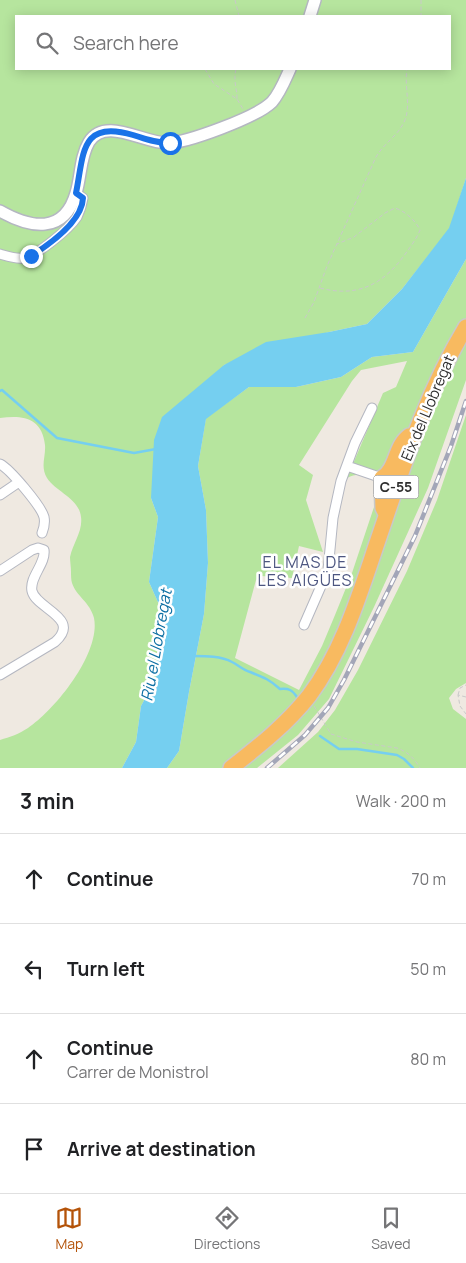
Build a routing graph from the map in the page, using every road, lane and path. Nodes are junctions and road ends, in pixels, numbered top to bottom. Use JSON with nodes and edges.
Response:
{"nodes":[{"id":1,"x":235,"y":0,"type":"edge"},
{"id":2,"x":314,"y":0,"type":"edge"},
{"id":3,"x":421,"y":0,"type":"edge"},
{"id":4,"x":238,"y":15,"type":"edge"},
{"id":5,"x":310,"y":15,"type":"edge"},
{"id":6,"x":421,"y":15,"type":"edge"},
{"id":7,"x":206,"y":70,"type":"edge"},
{"id":8,"x":236,"y":70,"type":"edge"},
{"id":9,"x":290,"y":70,"type":"edge"},
{"id":10,"x":408,"y":70,"type":"edge"},
{"id":11,"x":237,"y":99,"type":"junction"},
{"id":12,"x":246,"y":117,"type":"junction"},
{"id":13,"x":76,"y":193,"type":"junction"},
{"id":14,"x":0,"y":211,"type":"edge"},
{"id":15,"x":336,"y":244,"type":"junction"},
{"id":16,"x":0,"y":254,"type":"edge"},
{"id":17,"x":319,"y":288,"type":"junction"},
{"id":18,"x":305,"y":318,"type":"dead end"},
{"id":19,"x":466,"y":327,"type":"edge"},
{"id":20,"x":466,"y":339,"type":"edge"},
{"id":21,"x":372,"y":408,"type":"dead end"},
{"id":22,"x":414,"y":438,"type":"junction"},
{"id":23,"x":0,"y":464,"type":"edge"},
{"id":24,"x":347,"y":466,"type":"junction"},
{"id":25,"x":382,"y":478,"type":"junction"},
{"id":26,"x":19,"y":482,"type":"junction"},
{"id":27,"x":0,"y":495,"type":"edge"},
{"id":28,"x":387,"y":515,"type":"junction"},
{"id":29,"x":42,"y":533,"type":"dead end"},
{"id":30,"x":0,"y":570,"type":"edge"},
{"id":31,"x":304,"y":625,"type":"dead end"},
{"id":32,"x":0,"y":675,"type":"edge"},
{"id":33,"x":466,"y":685,"type":"edge"},
{"id":34,"x":458,"y":695,"type":"junction"},
{"id":35,"x":466,"y":697,"type":"edge"},
{"id":36,"x":312,"y":702,"type":"junction"},
{"id":37,"x":466,"y":714,"type":"edge"},
{"id":38,"x":231,"y":768,"type":"edge"},
{"id":39,"x":244,"y":768,"type":"edge"},
{"id":40,"x":420,"y":768,"type":"edge"}],
"edges":[{"from":1,"to":4,"type":"path"},
{"from":2,"to":5,"type":"street"},
{"from":3,"to":6,"type":"path"},
{"from":7,"to":11,"type":"path"},
{"from":8,"to":11,"type":"path"},
{"from":9,"to":12,"type":"street"},
{"from":10,"to":15,"type":"path"},
{"from":11,"to":12,"type":"path"},
{"from":12,"to":13,"type":"street"},
{"from":13,"to":14,"type":"street"},
{"from":13,"to":16,"type":"street"},
{"from":15,"to":17,"type":"path"},
{"from":15,"to":17,"type":"path"},
{"from":17,"to":18,"type":"path"},
{"from":19,"to":22,"type":"highway","name":"Eix del Llobregat","number":"C-55"},
{"from":20,"to":36,"type":"highway","name":"Eix del Llobregat","number":"C-55"},
{"from":21,"to":24,"type":"street"},
{"from":22,"to":25,"type":"highway"},
{"from":22,"to":28,"type":"highway","name":"Eix del Llobregat","number":"C-55"},
{"from":23,"to":26,"type":"street"},
{"from":24,"to":25,"type":"street"},
{"from":24,"to":31,"type":"street"},
{"from":25,"to":28,"type":"highway"},
{"from":26,"to":27,"type":"street"},
{"from":26,"to":29,"type":"street"},
{"from":28,"to":38,"type":"highway","name":"Eix del Llobregat","number":"C-55"},
{"from":30,"to":32,"type":"street"},
{"from":33,"to":34,"type":"path"},
{"from":34,"to":35,"type":"path"},
{"from":34,"to":37,"type":"path"},
{"from":36,"to":39,"type":"highway","name":"Eix del Llobregat","number":"C-55"},
{"from":36,"to":40,"type":"path"}]}
